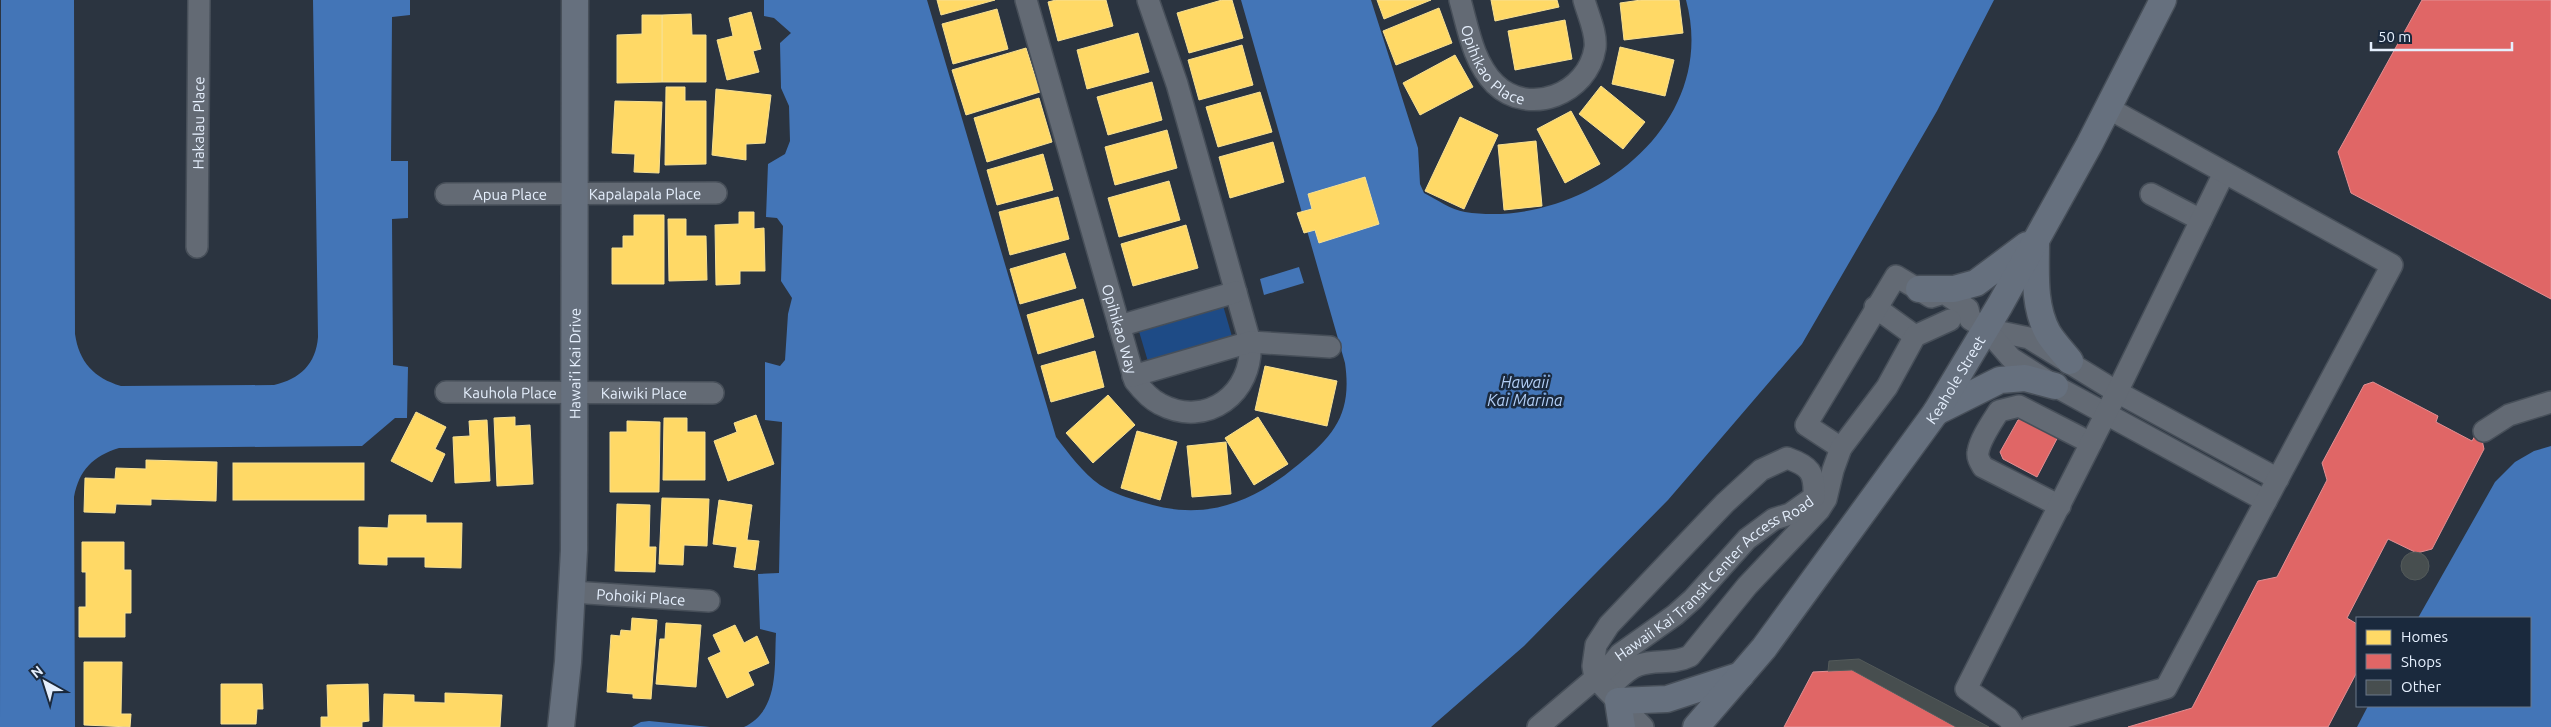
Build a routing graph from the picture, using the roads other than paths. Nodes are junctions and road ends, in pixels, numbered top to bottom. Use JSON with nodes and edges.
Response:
{"nodes":[{"id":1,"x":200,"y":0,"type":"edge"},
{"id":2,"x":575,"y":0,"type":"edge"},
{"id":3,"x":1026,"y":0,"type":"edge"},
{"id":4,"x":1148,"y":0,"type":"edge"},
{"id":5,"x":1460,"y":0,"type":"edge"},
{"id":6,"x":1584,"y":0,"type":"edge"},
{"id":7,"x":2163,"y":0,"type":"edge"},
{"id":8,"x":2108,"y":108,"type":"junction"},
{"id":9,"x":2224,"y":173,"type":"junction"},
{"id":10,"x":574,"y":192,"type":"junction"},
{"id":11,"x":716,"y":192,"type":"dead end"},
{"id":12,"x":446,"y":194,"type":"dead end"},
{"id":13,"x":2151,"y":194,"type":"dead end"},
{"id":14,"x":2200,"y":220,"type":"junction"},
{"id":15,"x":2036,"y":239,"type":"junction"},
{"id":16,"x":197,"y":247,"type":"dead end"},
{"id":17,"x":1236,"y":292,"type":"junction"},
{"id":18,"x":1925,"y":293,"type":"junction"},
{"id":19,"x":1875,"y":307,"type":"junction"},
{"id":20,"x":1969,"y":323,"type":"junction"},
{"id":21,"x":1118,"y":326,"type":"junction"},
{"id":22,"x":1915,"y":336,"type":"junction"},
{"id":23,"x":1250,"y":342,"type":"junction"},
{"id":24,"x":1330,"y":346,"type":"dead end"},
{"id":25,"x":2070,"y":361,"type":"junction"},
{"id":26,"x":1133,"y":376,"type":"junction"},
{"id":27,"x":2055,"y":386,"type":"junction"},
{"id":28,"x":446,"y":392,"type":"dead end"},
{"id":29,"x":2117,"y":392,"type":"junction"},
{"id":30,"x":574,"y":393,"type":"junction"},
{"id":31,"x":713,"y":393,"type":"dead end"},
{"id":32,"x":2551,"y":402,"type":"edge"},
{"id":33,"x":1936,"y":412,"type":"junction"},
{"id":34,"x":2106,"y":414,"type":"junction"},
{"id":35,"x":2484,"y":431,"type":"dead end"},
{"id":36,"x":2092,"y":443,"type":"junction"},
{"id":37,"x":1841,"y":448,"type":"junction"},
{"id":38,"x":2278,"y":478,"type":"junction"},
{"id":39,"x":2266,"y":501,"type":"junction"},
{"id":40,"x":2060,"y":506,"type":"junction"},
{"id":41,"x":572,"y":592,"type":"junction"},
{"id":42,"x":709,"y":601,"type":"dead end"},
{"id":43,"x":1742,"y":674,"type":"junction"},
{"id":44,"x":1607,"y":690,"type":"junction"},
{"id":45,"x":561,"y":727,"type":"edge"},
{"id":46,"x":1538,"y":727,"type":"edge"},
{"id":47,"x":1622,"y":727,"type":"edge"},
{"id":48,"x":1643,"y":727,"type":"edge"},
{"id":49,"x":1696,"y":727,"type":"edge"},
{"id":50,"x":1723,"y":727,"type":"edge"},
{"id":51,"x":2014,"y":727,"type":"edge"},
{"id":52,"x":2030,"y":727,"type":"edge"}],
"edges":[{"from":1,"to":16,"type":"street","name":"Hakalau Place"},
{"from":2,"to":10,"type":"main road","name":"Hawai’i Kai Drive"},
{"from":3,"to":21,"type":"street","name":"Opihikao Way"},
{"from":4,"to":17,"type":"street","name":"Opihikao Way"},
{"from":5,"to":6,"type":"street","name":"Opihikao Place"},
{"from":7,"to":8,"type":"main road","name":"Keahole Street"},
{"from":8,"to":9,"type":"street"},
{"from":8,"to":15,"type":"main road","name":"Keahole Street"},
{"from":9,"to":14,"type":"street"},
{"from":9,"to":38,"type":"street"},
{"from":10,"to":11,"type":"street","name":"Kapalapala Place"},
{"from":10,"to":12,"type":"street","name":"Apua Place"},
{"from":10,"to":30,"type":"main road","name":"Hawai’i Kai Drive"},
{"from":13,"to":14,"type":"street"},
{"from":14,"to":29,"type":"street"},
{"from":15,"to":18,"type":"main road"},
{"from":15,"to":20,"type":"main road","name":"Keahole Street"},
{"from":15,"to":25,"type":"main road"},
{"from":17,"to":21,"type":"street"},
{"from":17,"to":23,"type":"street","name":"Opihikao Way"},
{"from":18,"to":19,"type":"street"},
{"from":18,"to":20,"type":"street"},
{"from":19,"to":22,"type":"street"},
{"from":19,"to":37,"type":"street"},
{"from":20,"to":22,"type":"street"},
{"from":20,"to":25,"type":"street"},
{"from":20,"to":27,"type":"street"},
{"from":20,"to":33,"type":"main road","name":"Keahole Street"},
{"from":21,"to":26,"type":"street","name":"Opihikao Way"},
{"from":22,"to":37,"type":"street"},
{"from":23,"to":24,"type":"street"},
{"from":23,"to":26,"type":"street"},
{"from":23,"to":26,"type":"street","name":"Opihikao Way"},
{"from":25,"to":29,"type":"street"},
{"from":27,"to":33,"type":"main road"},
{"from":27,"to":34,"type":"street"},
{"from":28,"to":30,"type":"street","name":"Kauhola Place"},
{"from":29,"to":34,"type":"street"},
{"from":29,"to":38,"type":"street"},
{"from":30,"to":31,"type":"street","name":"Kaiwiki Place"},
{"from":30,"to":41,"type":"main road","name":"Hawai’i Kai Drive"},
{"from":32,"to":35,"type":"street"},
{"from":33,"to":43,"type":"main road","name":"Keahole Street"},
{"from":34,"to":36,"type":"street"},
{"from":34,"to":39,"type":"street"},
{"from":36,"to":40,"type":"street"},
{"from":36,"to":40,"type":"street"},
{"from":37,"to":44,"type":"street"},
{"from":38,"to":39,"type":"street"},
{"from":39,"to":52,"type":"street"},
{"from":40,"to":51,"type":"street"},
{"from":41,"to":42,"type":"street","name":"Pohoiki Place"},
{"from":41,"to":45,"type":"main road","name":"Hawai’i Kai Drive"},
{"from":43,"to":44,"type":"main road"},
{"from":43,"to":49,"type":"main road","name":"Keahole Street"},
{"from":43,"to":50,"type":"main road"},
{"from":44,"to":44,"type":"street","name":"Hawaii Kai Transit Center Access Road"},
{"from":44,"to":46,"type":"street"},
{"from":44,"to":47,"type":"main road"},
{"from":44,"to":48,"type":"street"}]}
